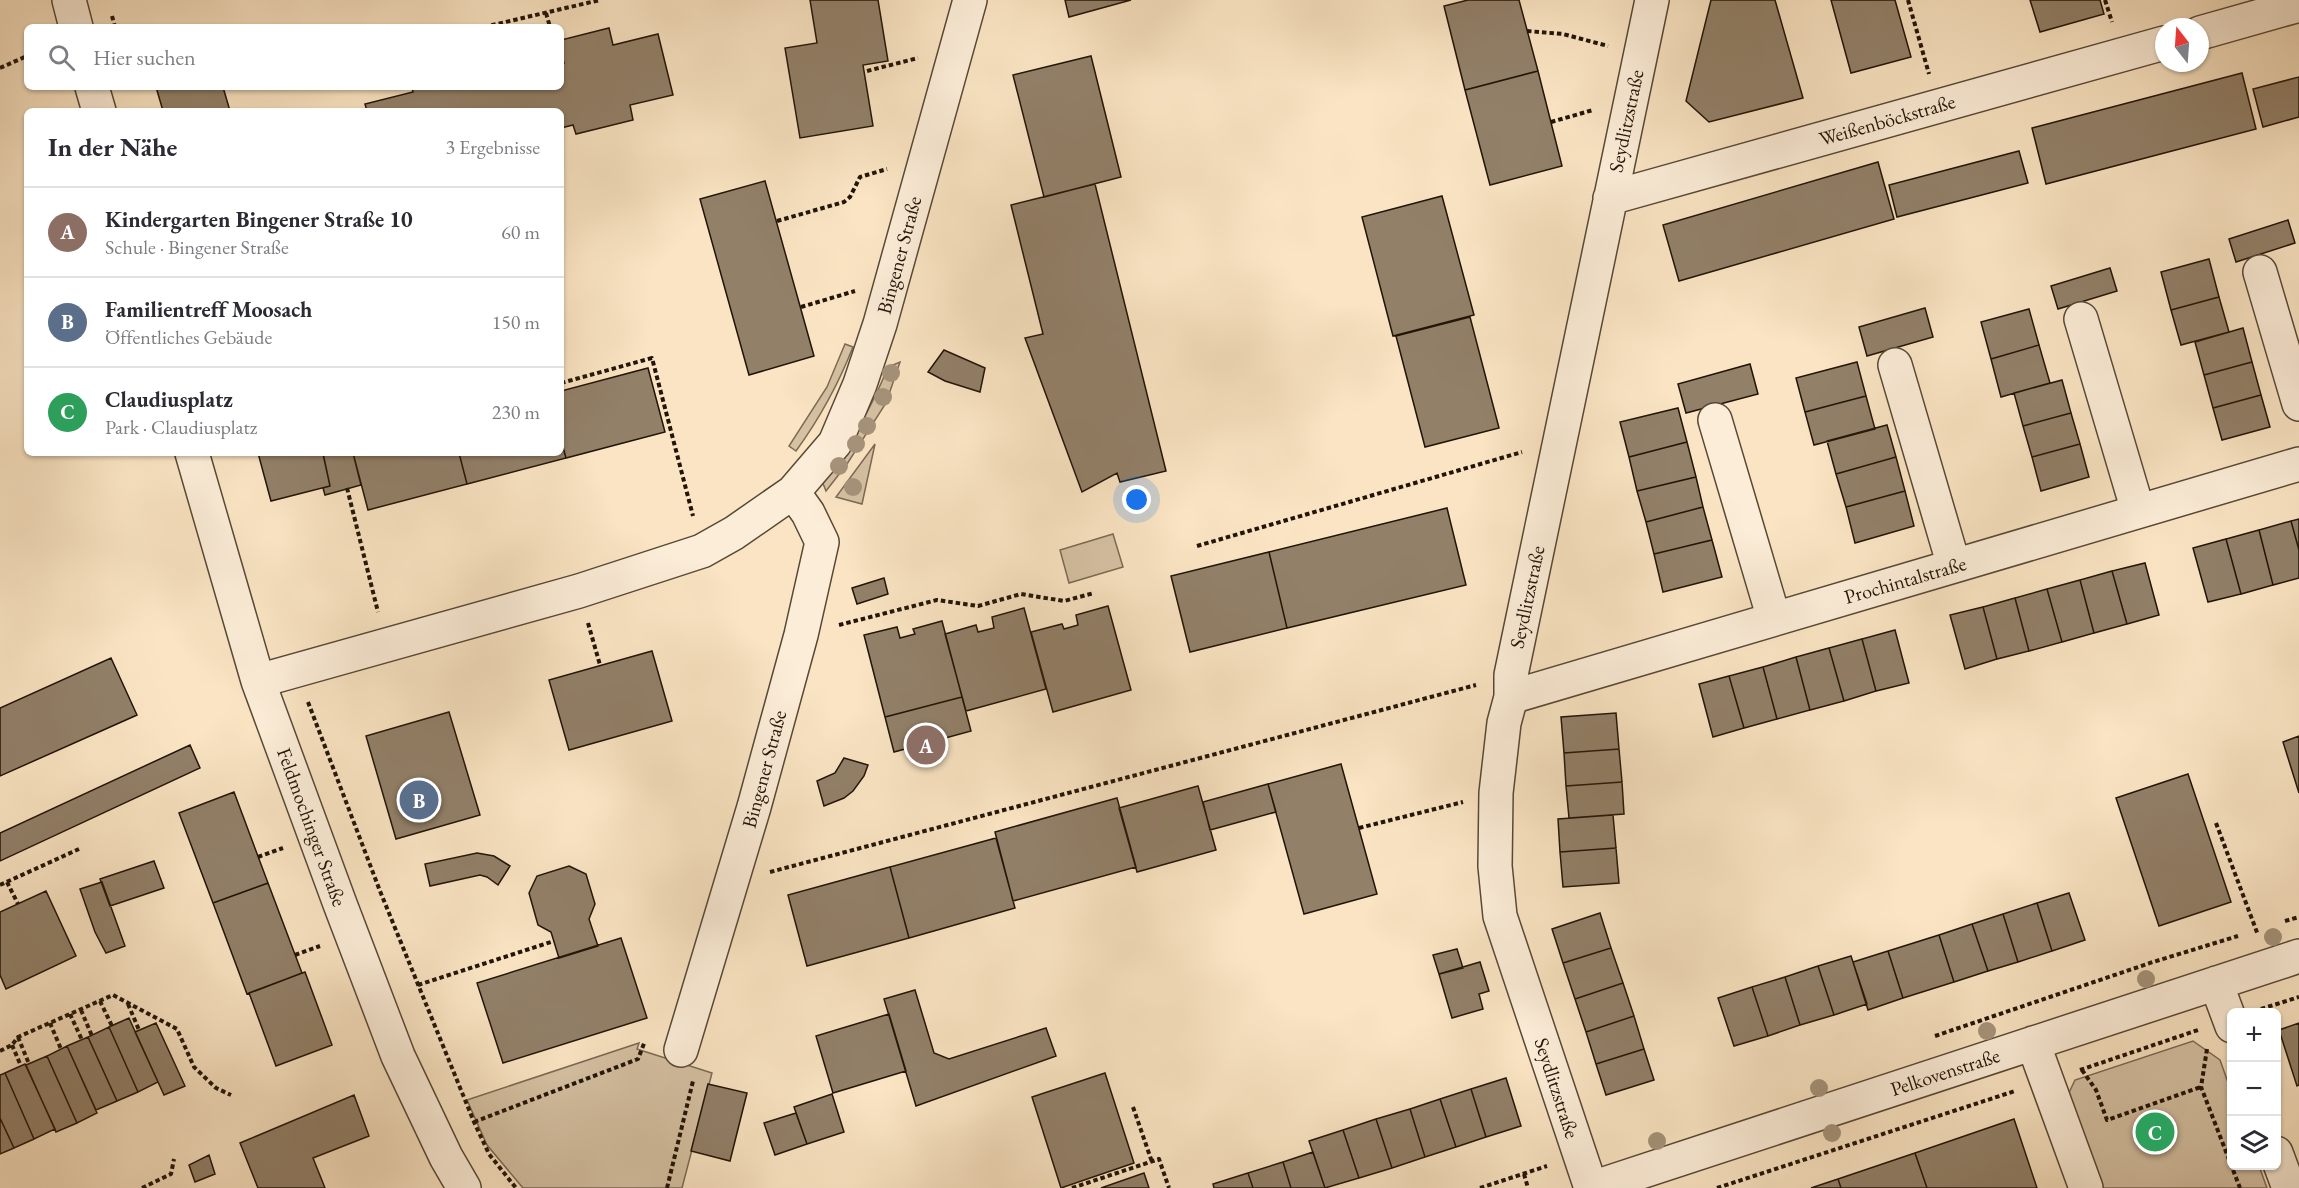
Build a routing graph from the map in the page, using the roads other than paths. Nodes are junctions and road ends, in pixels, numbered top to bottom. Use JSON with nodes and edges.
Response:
{"nodes":[{"id":1,"x":69,"y":0,"type":"edge"},
{"id":2,"x":970,"y":0,"type":"edge"},
{"id":3,"x":1652,"y":0,"type":"edge"},
{"id":4,"x":2299,"y":5,"type":"edge"},
{"id":5,"x":75,"y":24,"type":"edge"},
{"id":6,"x":2209,"y":30,"type":"edge"},
{"id":7,"x":2155,"y":46,"type":"edge"},
{"id":8,"x":93,"y":90,"type":"edge"},
{"id":9,"x":98,"y":108,"type":"edge"},
{"id":10,"x":1610,"y":198,"type":"junction"},
{"id":11,"x":2260,"y":272,"type":"dead end"},
{"id":12,"x":2081,"y":319,"type":"dead end"},
{"id":13,"x":1894,"y":365,"type":"dead end"},
{"id":14,"x":2299,"y":404,"type":"edge"},
{"id":15,"x":1715,"y":420,"type":"dead end"},
{"id":16,"x":193,"y":456,"type":"edge"},
{"id":17,"x":2299,"y":464,"type":"edge"},
{"id":18,"x":793,"y":492,"type":"junction"},
{"id":19,"x":2138,"y":511,"type":"junction"},
{"id":20,"x":1954,"y":566,"type":"junction"},
{"id":21,"x":1774,"y":619,"type":"junction"},
{"id":22,"x":258,"y":681,"type":"junction"},
{"id":23,"x":1511,"y":686,"type":"junction"},
{"id":24,"x":2299,"y":956,"type":"edge"},
{"id":25,"x":2216,"y":983,"type":"junction"},
{"id":26,"x":2216,"y":1028,"type":"edge"},
{"id":27,"x":2033,"y":1043,"type":"junction"},
{"id":28,"x":681,"y":1050,"type":"road end"},
{"id":29,"x":2281,"y":1165,"type":"edge"},
{"id":30,"x":464,"y":1188,"type":"edge"},
{"id":31,"x":1592,"y":1188,"type":"edge"},
{"id":32,"x":2086,"y":1188,"type":"edge"},
{"id":33,"x":2289,"y":1188,"type":"edge"}],
"edges":[{"from":1,"to":5,"type":"street"},
{"from":2,"to":18,"type":"street","name":"Bingener Straße"},
{"from":3,"to":10,"type":"street","name":"Seydlitzstraße"},
{"from":4,"to":6,"type":"street"},
{"from":7,"to":10,"type":"street","name":"Weißenböckstraße"},
{"from":8,"to":9,"type":"street"},
{"from":10,"to":23,"type":"street","name":"Seydlitzstraße"},
{"from":11,"to":14,"type":"street"},
{"from":12,"to":19,"type":"street"},
{"from":13,"to":20,"type":"street"},
{"from":15,"to":21,"type":"street"},
{"from":16,"to":22,"type":"street","name":"Feldmochinger Straße"},
{"from":17,"to":19,"type":"street","name":"Prochintalstraße"},
{"from":18,"to":22,"type":"street","name":"Bingener Straße"},
{"from":18,"to":28,"type":"street","name":"Bingener Straße"},
{"from":19,"to":20,"type":"street","name":"Prochintalstraße"},
{"from":20,"to":21,"type":"street","name":"Prochintalstraße"},
{"from":21,"to":23,"type":"street","name":"Prochintalstraße"},
{"from":22,"to":30,"type":"street","name":"Feldmochinger Straße"},
{"from":23,"to":31,"type":"street","name":"Seydlitzstraße"},
{"from":24,"to":25,"type":"street","name":"Pelkovenstraße"},
{"from":25,"to":26,"type":"street"},
{"from":25,"to":27,"type":"street","name":"Pelkovenstraße"},
{"from":27,"to":31,"type":"street","name":"Pelkovenstraße"},
{"from":27,"to":32,"type":"street"},
{"from":29,"to":33,"type":"street"}]}
